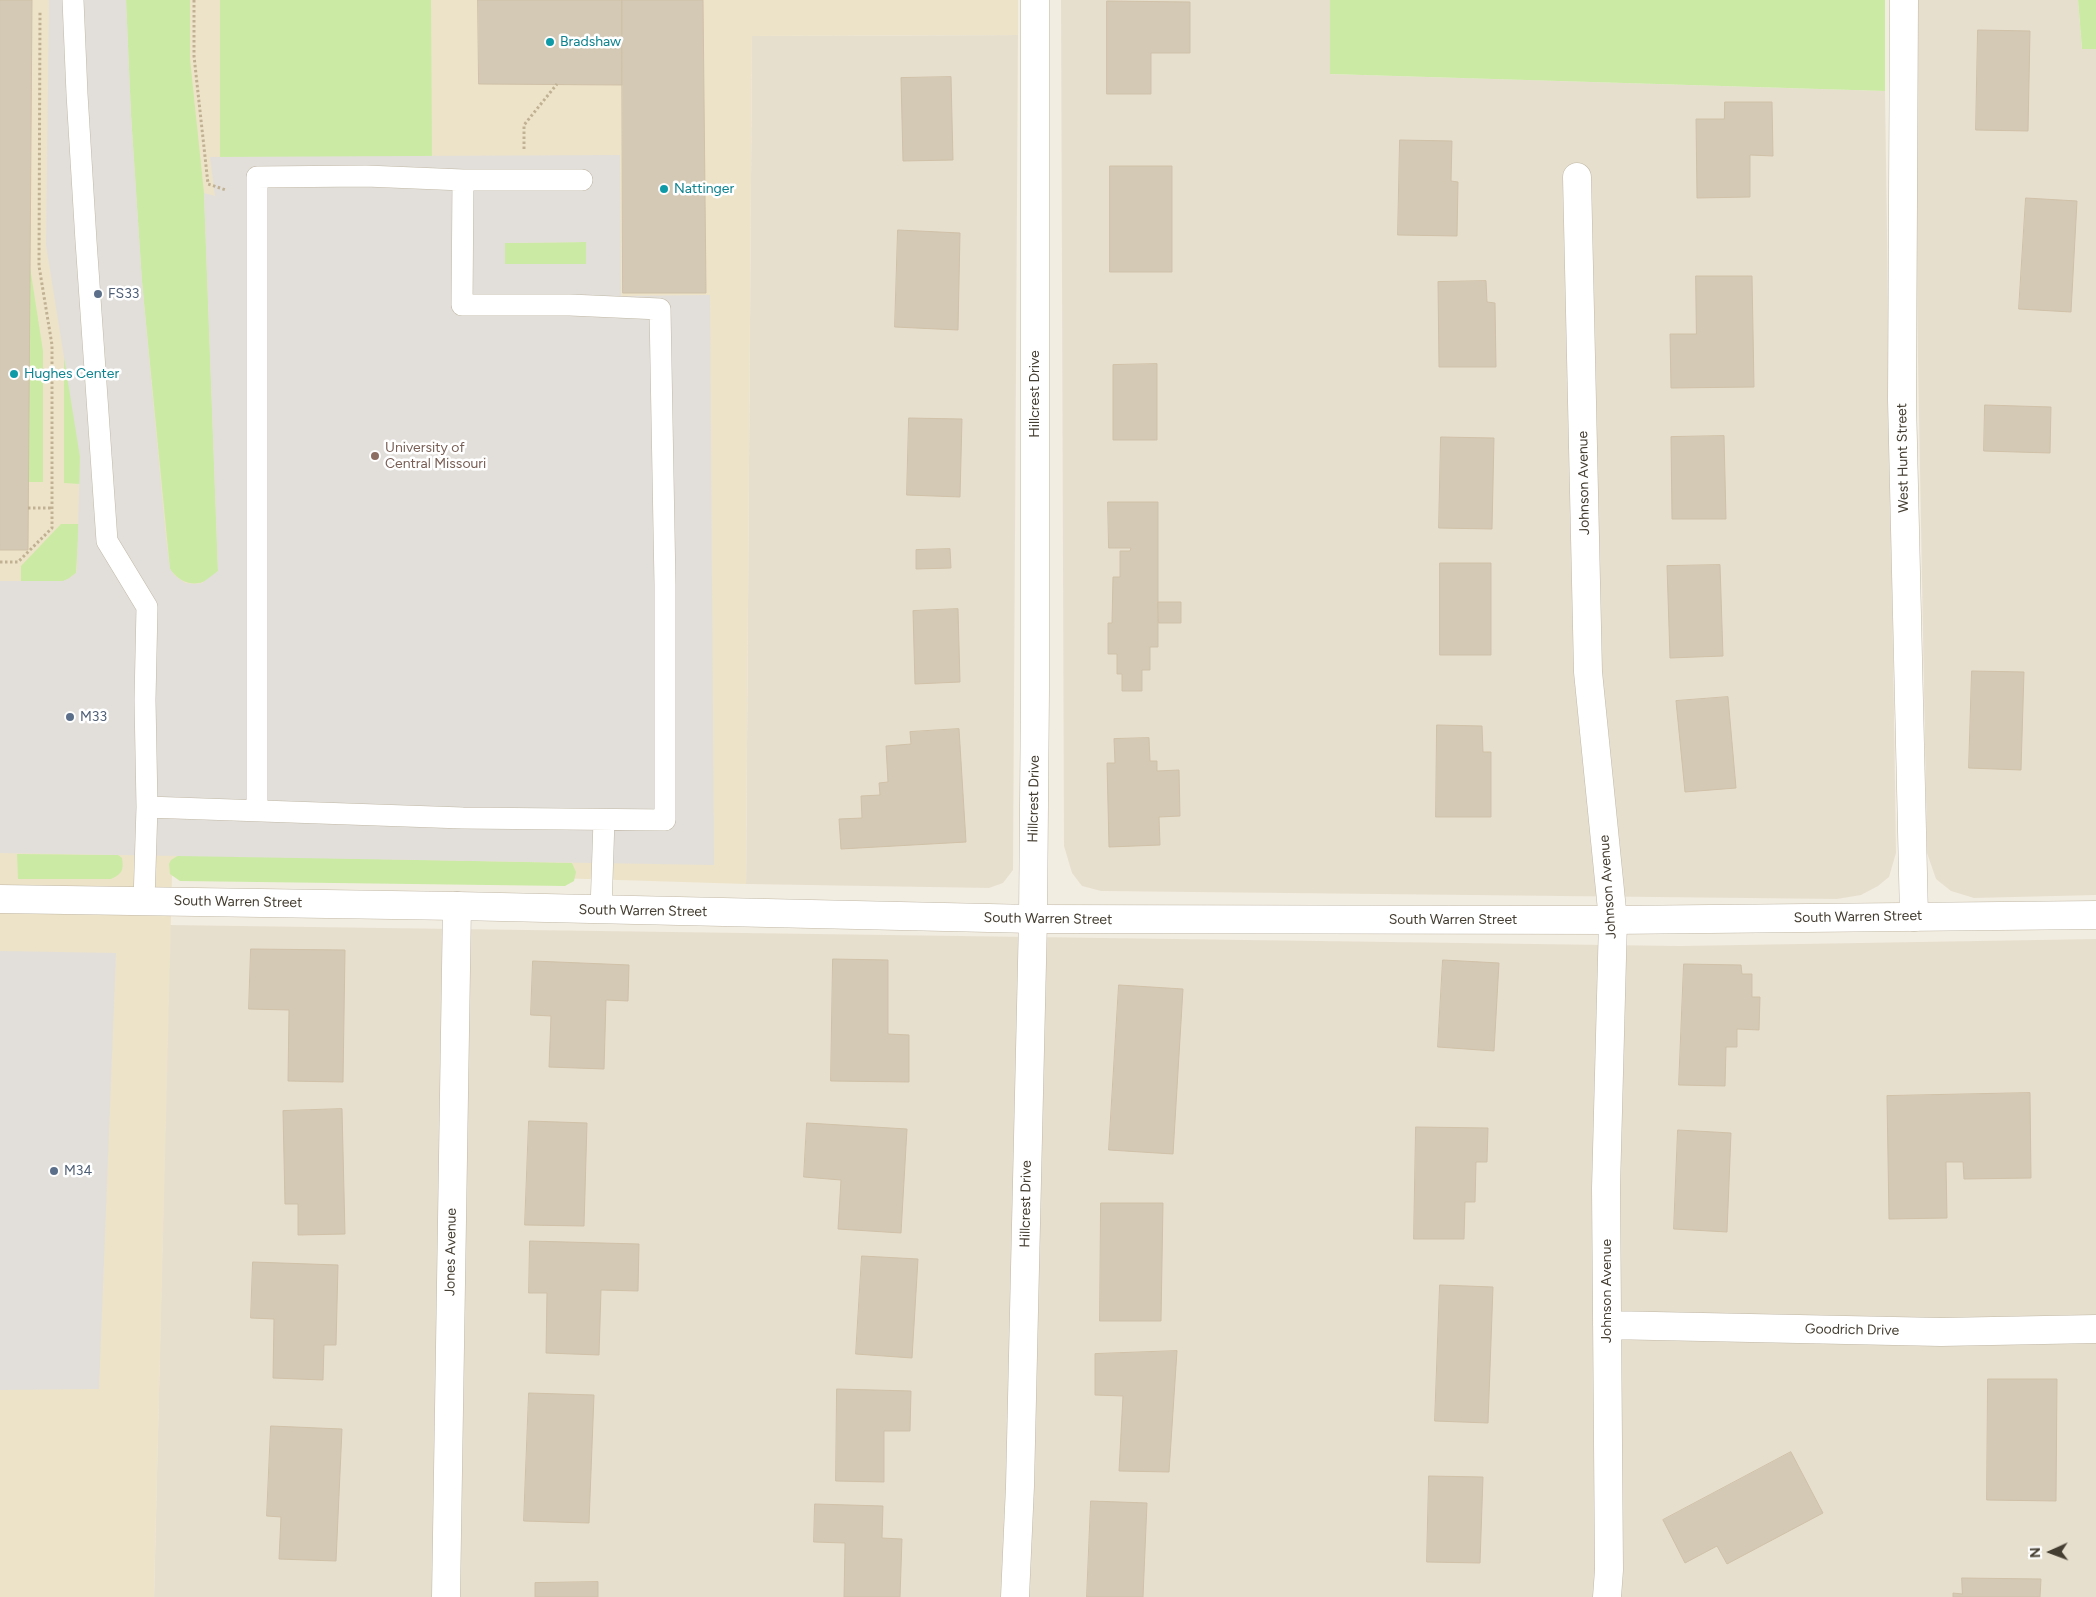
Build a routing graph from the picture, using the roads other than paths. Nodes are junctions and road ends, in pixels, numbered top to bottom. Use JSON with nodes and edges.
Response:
{"nodes":[{"id":1,"x":73,"y":0,"type":"edge"},
{"id":2,"x":1035,"y":0,"type":"edge"},
{"id":3,"x":1904,"y":0,"type":"edge"},
{"id":4,"x":1577,"y":177,"type":"dead end"},
{"id":5,"x":463,"y":180,"type":"junction"},
{"id":6,"x":582,"y":180,"type":"dead end"},
{"id":7,"x":147,"y":807,"type":"junction"},
{"id":8,"x":257,"y":811,"type":"junction"},
{"id":9,"x":604,"y":820,"type":"junction"},
{"id":10,"x":0,"y":899,"type":"edge"},
{"id":11,"x":144,"y":901,"type":"junction"},
{"id":12,"x":457,"y":906,"type":"junction"},
{"id":13,"x":601,"y":910,"type":"junction"},
{"id":14,"x":2096,"y":915,"type":"edge"},
{"id":15,"x":1914,"y":916,"type":"junction"},
{"id":16,"x":1033,"y":920,"type":"junction"},
{"id":17,"x":1614,"y":920,"type":"junction"},
{"id":18,"x":1607,"y":1325,"type":"junction"},
{"id":19,"x":2096,"y":1329,"type":"edge"},
{"id":20,"x":446,"y":1597,"type":"edge"},
{"id":21,"x":1015,"y":1597,"type":"edge"},
{"id":22,"x":1608,"y":1597,"type":"edge"}],
"edges":[{"from":1,"to":7,"type":"lane"},
{"from":2,"to":16,"type":"street","name":"Hillcrest Drive"},
{"from":3,"to":15,"type":"street","name":"West Hunt Street"},
{"from":4,"to":17,"type":"street","name":"Johnson Avenue"},
{"from":5,"to":6,"type":"lane"},
{"from":5,"to":8,"type":"lane"},
{"from":5,"to":9,"type":"lane"},
{"from":7,"to":8,"type":"lane"},
{"from":7,"to":11,"type":"lane"},
{"from":8,"to":9,"type":"lane"},
{"from":9,"to":13,"type":"lane"},
{"from":10,"to":11,"type":"street","name":"South Warren Street"},
{"from":11,"to":12,"type":"street","name":"South Warren Street"},
{"from":12,"to":13,"type":"street","name":"South Warren Street"},
{"from":12,"to":20,"type":"street","name":"Jones Avenue"},
{"from":13,"to":16,"type":"street","name":"South Warren Street"},
{"from":14,"to":15,"type":"street","name":"South Warren Street"},
{"from":15,"to":17,"type":"street","name":"South Warren Street"},
{"from":16,"to":17,"type":"street","name":"South Warren Street"},
{"from":16,"to":21,"type":"street","name":"Hillcrest Drive"},
{"from":17,"to":18,"type":"street","name":"Johnson Avenue"},
{"from":18,"to":19,"type":"street","name":"Goodrich Drive"},
{"from":18,"to":22,"type":"street","name":"Johnson Avenue"}]}
